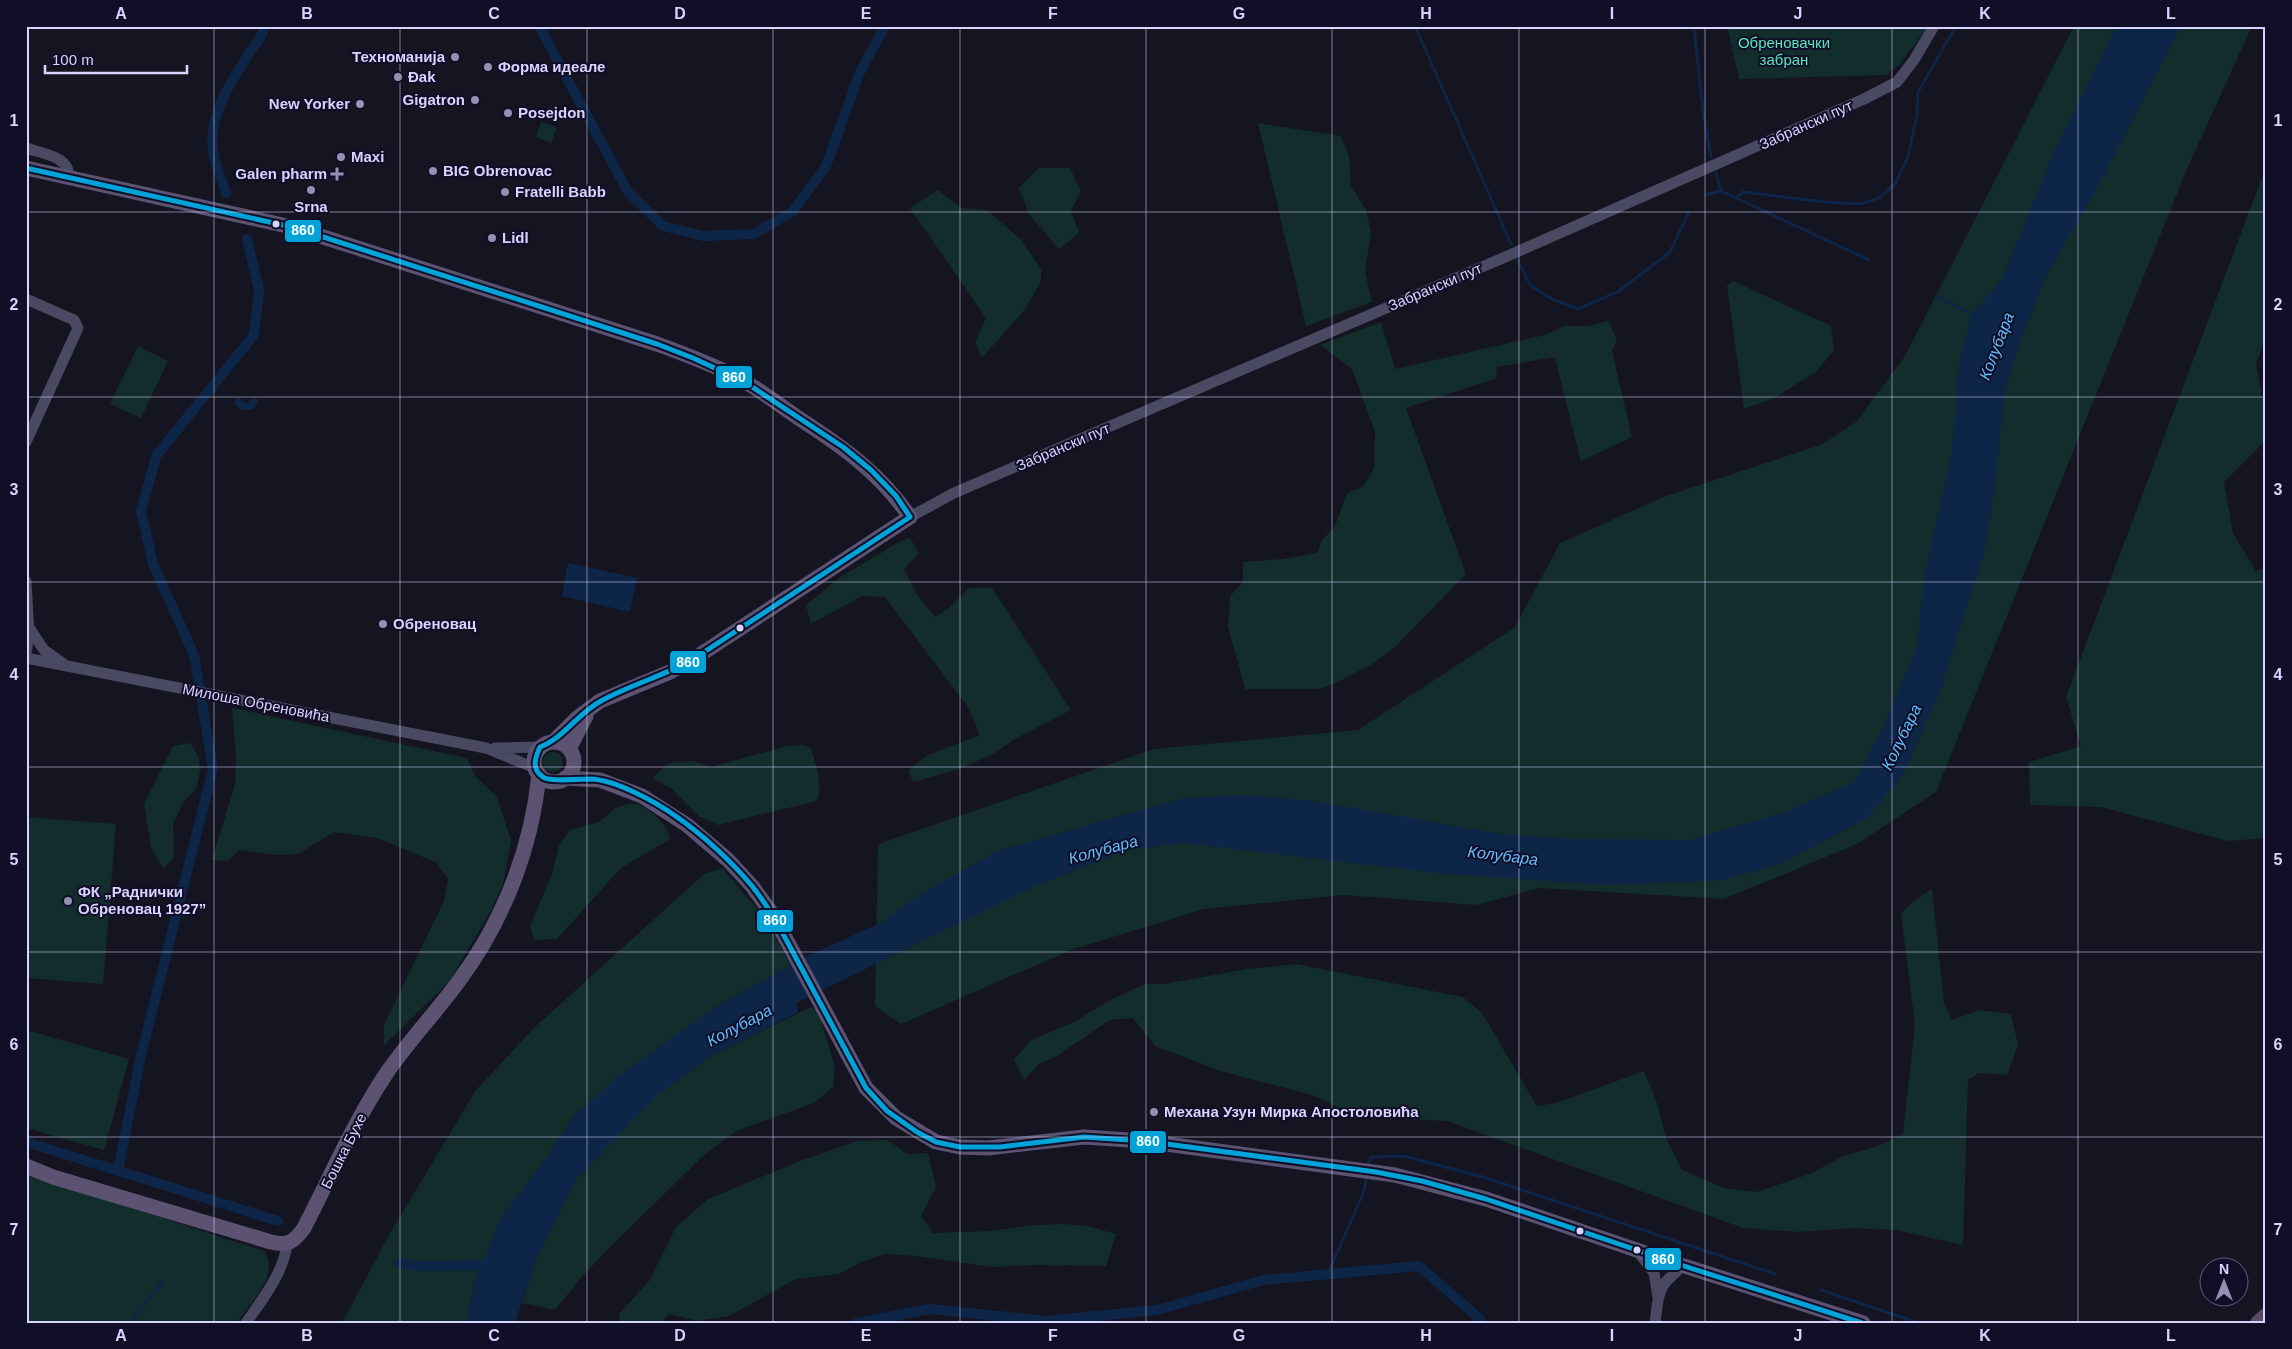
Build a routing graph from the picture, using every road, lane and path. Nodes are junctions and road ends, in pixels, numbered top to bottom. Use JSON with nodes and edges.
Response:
{"nodes":[{"id":1,"x":1934,"y":26,"type":"edge"},
{"id":2,"x":26,"y":148,"type":"edge"},
{"id":3,"x":26,"y":168,"type":"edge"},
{"id":4,"x":69,"y":178,"type":"junction"},
{"id":5,"x":26,"y":299,"type":"edge"},
{"id":6,"x":26,"y":442,"type":"edge"},
{"id":7,"x":910,"y":516,"type":"junction"},
{"id":8,"x":26,"y":581,"type":"edge"},
{"id":9,"x":29,"y":628,"type":"junction"},
{"id":10,"x":26,"y":653,"type":"edge"},
{"id":11,"x":26,"y":658,"type":"edge"},
{"id":12,"x":67,"y":666,"type":"junction"},
{"id":13,"x":589,"y":710,"type":"junction"},
{"id":14,"x":547,"y":745,"type":"junction"},
{"id":15,"x":486,"y":748,"type":"junction"},
{"id":16,"x":572,"y":754,"type":"junction"},
{"id":17,"x":537,"y":771,"type":"junction"},
{"id":18,"x":562,"y":780,"type":"junction"},
{"id":19,"x":627,"y":789,"type":"junction"},
{"id":20,"x":533,"y":820,"type":"junction"},
{"id":21,"x":26,"y":1166,"type":"edge"},
{"id":22,"x":288,"y":1244,"type":"junction"},
{"id":23,"x":1637,"y":1250,"type":"junction"},
{"id":24,"x":1681,"y":1265,"type":"junction"},
{"id":25,"x":1658,"y":1300,"type":"junction"},
{"id":26,"x":2266,"y":1316,"type":"edge"},
{"id":27,"x":246,"y":1323,"type":"edge"},
{"id":28,"x":1655,"y":1323,"type":"edge"},
{"id":29,"x":1863,"y":1323,"type":"edge"},
{"id":30,"x":2258,"y":1323,"type":"edge"}],
"edges":[{"from":1,"to":7,"type":"street","name":"Забрански пут"},
{"from":2,"to":4,"type":"street"},
{"from":3,"to":4,"type":"main road"},
{"from":4,"to":7,"type":"main road"},
{"from":5,"to":6,"type":"street"},
{"from":7,"to":13,"type":"main road"},
{"from":8,"to":9,"type":"street"},
{"from":9,"to":10,"type":"street"},
{"from":9,"to":12,"type":"street"},
{"from":11,"to":12,"type":"street","name":"Милоша Обреновића"},
{"from":12,"to":15,"type":"street","name":"Милоша Обреновића"},
{"from":13,"to":14,"type":"main road"},
{"from":13,"to":16,"type":"main road"},
{"from":14,"to":15,"type":"street","name":"Милоша Обреновића"},
{"from":14,"to":16,"type":"main road"},
{"from":14,"to":17,"type":"main road"},
{"from":15,"to":17,"type":"street","name":"Милоша Обреновића"},
{"from":16,"to":18,"type":"main road"},
{"from":16,"to":19,"type":"main road"},
{"from":17,"to":18,"type":"main road"},
{"from":17,"to":20,"type":"main road","name":"Бошка Бухе"},
{"from":18,"to":19,"type":"main road"},
{"from":18,"to":20,"type":"main road","name":"Бошка Бухе"},
{"from":19,"to":23,"type":"main road"},
{"from":20,"to":22,"type":"main road","name":"Бошка Бухе"},
{"from":21,"to":22,"type":"main road"},
{"from":22,"to":27,"type":"street"},
{"from":23,"to":24,"type":"main road"},
{"from":23,"to":25,"type":"street"},
{"from":24,"to":25,"type":"street"},
{"from":24,"to":29,"type":"main road"},
{"from":25,"to":28,"type":"street"},
{"from":26,"to":30,"type":"highway"}]}
